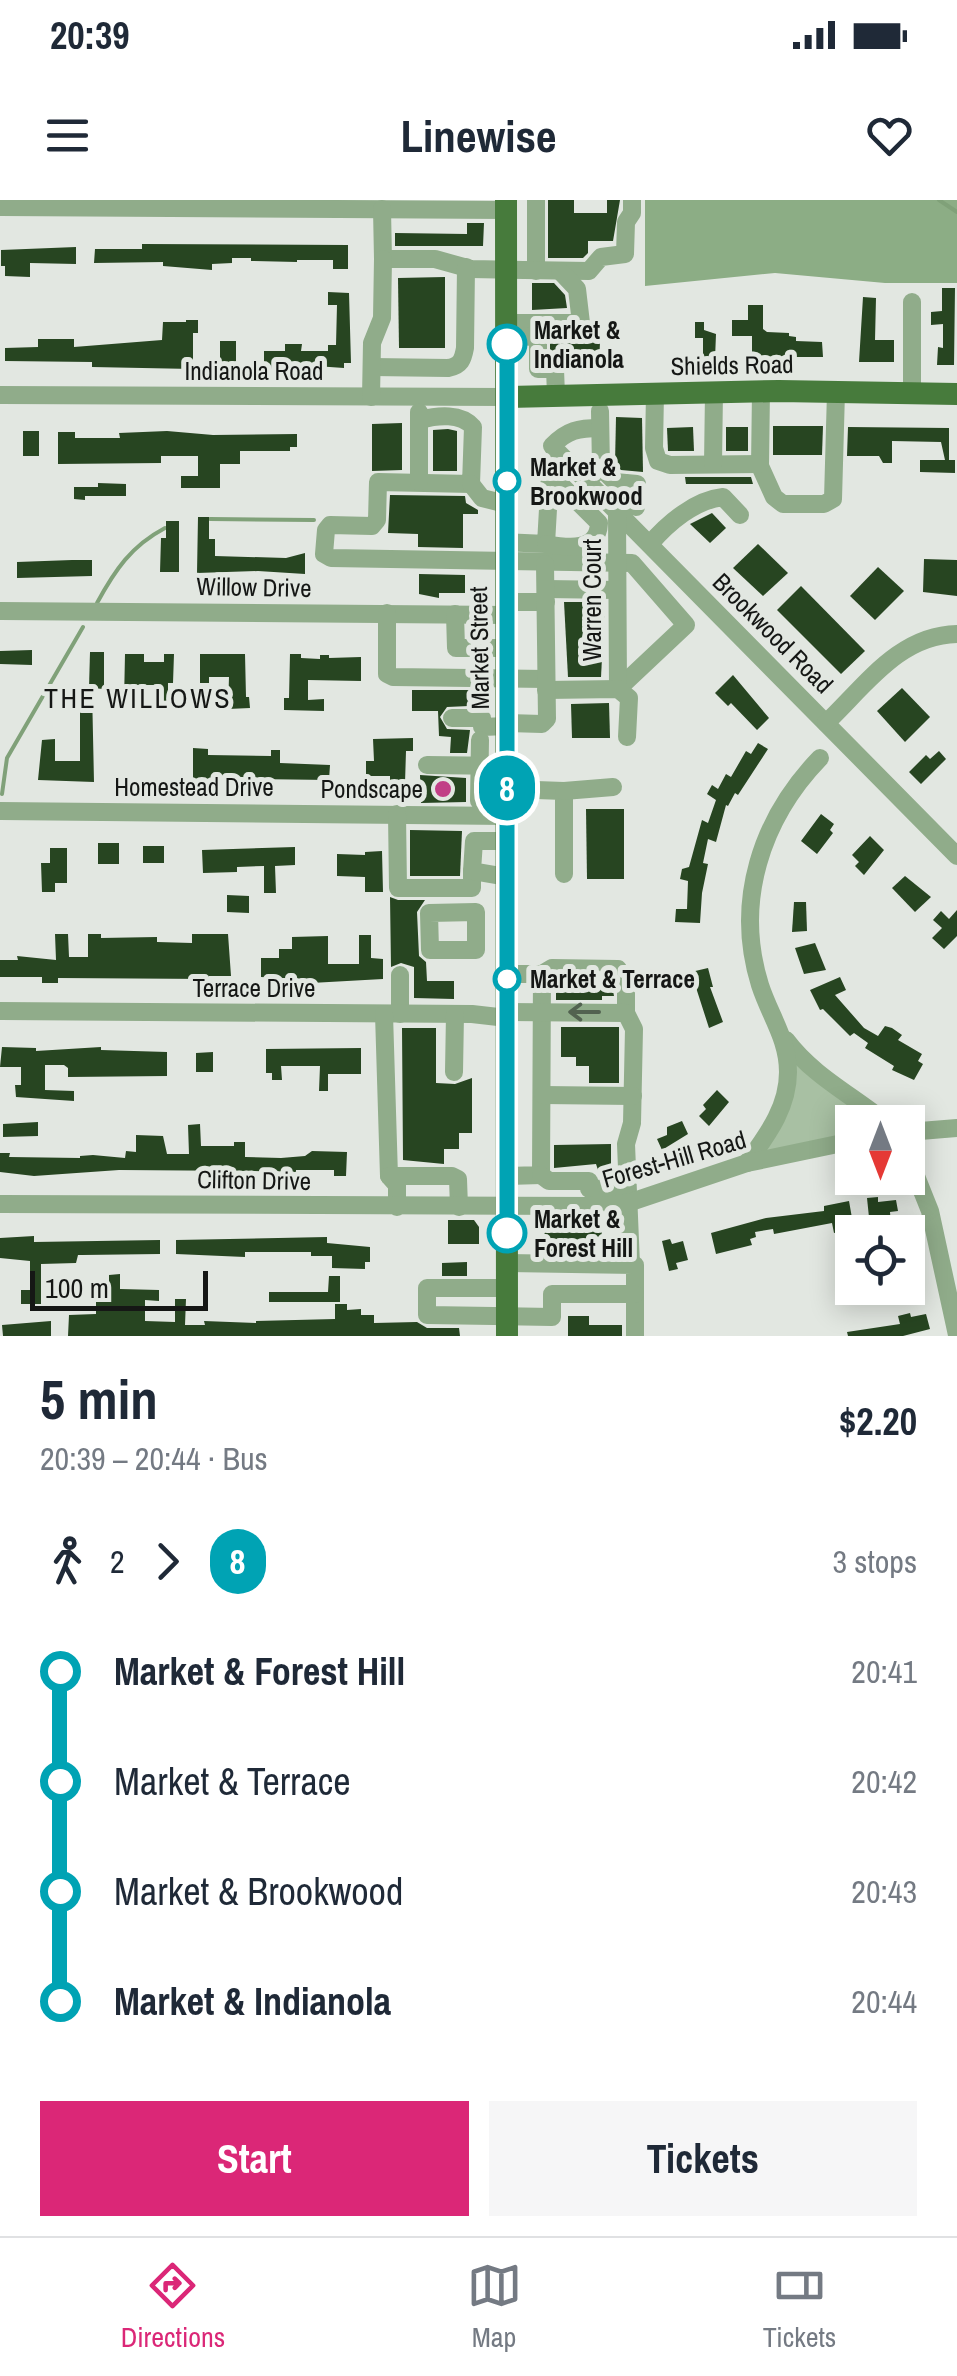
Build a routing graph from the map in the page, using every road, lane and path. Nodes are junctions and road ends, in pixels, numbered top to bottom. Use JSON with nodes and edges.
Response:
{"nodes":[{"id":1,"x":536,"y":200,"type":"edge"},
{"id":2,"x":632,"y":200,"type":"edge"},
{"id":3,"x":506,"y":205,"type":"edge"},
{"id":4,"x":0,"y":207,"type":"edge"},
{"id":5,"x":382,"y":209,"type":"junction"},
{"id":6,"x":383,"y":259,"type":"junction"},
{"id":7,"x":466,"y":267,"type":"junction"},
{"id":8,"x":506,"y":269,"type":"junction"},
{"id":9,"x":536,"y":271,"type":"junction"},
{"id":10,"x":560,"y":271,"type":"junction"},
{"id":11,"x":912,"y":302,"type":"dead end"},
{"id":12,"x":507,"y":330,"type":"junction"},
{"id":13,"x":372,"y":367,"type":"junction"},
{"id":14,"x":760,"y":391,"type":"junction"},
{"id":15,"x":714,"y":392,"type":"junction"},
{"id":16,"x":836,"y":392,"type":"junction"},
{"id":17,"x":655,"y":393,"type":"junction"},
{"id":18,"x":912,"y":393,"type":"junction"},
{"id":19,"x":957,"y":394,"type":"edge"},
{"id":20,"x":0,"y":395,"type":"edge"},
{"id":21,"x":556,"y":395,"type":"junction"},
{"id":22,"x":418,"y":397,"type":"junction"},
{"id":23,"x":507,"y":397,"type":"junction"},
{"id":24,"x":372,"y":398,"type":"junction"},
{"id":25,"x":420,"y":420,"type":"junction"},
{"id":26,"x":467,"y":422,"type":"junction"},
{"id":27,"x":507,"y":431,"type":"junction"},
{"id":28,"x":558,"y":452,"type":"junction"},
{"id":29,"x":507,"y":464,"type":"junction"},
{"id":30,"x":713,"y":464,"type":"junction"},
{"id":31,"x":760,"y":464,"type":"junction"},
{"id":32,"x":471,"y":474,"type":"junction"},
{"id":33,"x":550,"y":474,"type":"junction"},
{"id":34,"x":594,"y":475,"type":"junction"},
{"id":35,"x":419,"y":482,"type":"junction"},
{"id":36,"x":625,"y":482,"type":"junction"},
{"id":37,"x":506,"y":504,"type":"junction"},
{"id":38,"x":636,"y":507,"type":"dead end"},
{"id":39,"x":617,"y":512,"type":"junction"},
{"id":40,"x":740,"y":514,"type":"dead end"},
{"id":41,"x":372,"y":526,"type":"junction"},
{"id":42,"x":546,"y":544,"type":"junction"},
{"id":43,"x":650,"y":544,"type":"junction"},
{"id":44,"x":505,"y":552,"type":"junction"},
{"id":45,"x":568,"y":555,"type":"junction"},
{"id":46,"x":372,"y":559,"type":"junction"},
{"id":47,"x":545,"y":564,"type":"junction"},
{"id":48,"x":617,"y":564,"type":"junction"},
{"id":49,"x":617,"y":590,"type":"junction"},
{"id":50,"x":546,"y":596,"type":"junction"},
{"id":51,"x":507,"y":609,"type":"junction"},
{"id":52,"x":0,"y":611,"type":"edge"},
{"id":53,"x":386,"y":614,"type":"junction"},
{"id":54,"x":456,"y":614,"type":"junction"},
{"id":55,"x":957,"y":634,"type":"edge"},
{"id":56,"x":507,"y":648,"type":"junction"},
{"id":57,"x":507,"y":678,"type":"junction"},
{"id":58,"x":546,"y":684,"type":"junction"},
{"id":59,"x":618,"y":689,"type":"junction"},
{"id":60,"x":452,"y":718,"type":"dead end"},
{"id":61,"x":826,"y":723,"type":"junction"},
{"id":62,"x":507,"y":724,"type":"junction"},
{"id":63,"x":628,"y":737,"type":"dead end"},
{"id":64,"x":480,"y":740,"type":"dead end"},
{"id":65,"x":820,"y":758,"type":"dead end"},
{"id":66,"x":427,"y":765,"type":"dead end"},
{"id":67,"x":480,"y":766,"type":"junction"},
{"id":68,"x":507,"y":777,"type":"junction"},
{"id":69,"x":613,"y":787,"type":"dead end"},
{"id":70,"x":564,"y":792,"type":"junction"},
{"id":71,"x":479,"y":801,"type":"dead end"},
{"id":72,"x":0,"y":811,"type":"edge"},
{"id":73,"x":397,"y":814,"type":"junction"},
{"id":74,"x":507,"y":816,"type":"junction"},
{"id":75,"x":507,"y":841,"type":"junction"},
{"id":76,"x":957,"y":856,"type":"edge"},
{"id":77,"x":472,"y":872,"type":"junction"},
{"id":78,"x":564,"y":874,"type":"dead end"},
{"id":79,"x":507,"y":877,"type":"junction"},
{"id":80,"x":476,"y":934,"type":"dead end"},
{"id":81,"x":507,"y":934,"type":"junction"},
{"id":82,"x":507,"y":974,"type":"junction"},
{"id":83,"x":542,"y":974,"type":"junction"},
{"id":84,"x":400,"y":975,"type":"dead end"},
{"id":85,"x":0,"y":1011,"type":"edge"},
{"id":86,"x":542,"y":1012,"type":"junction"},
{"id":87,"x":626,"y":1012,"type":"junction"},
{"id":88,"x":392,"y":1014,"type":"junction"},
{"id":89,"x":455,"y":1014,"type":"junction"},
{"id":90,"x":507,"y":1015,"type":"junction"},
{"id":91,"x":784,"y":1038,"type":"junction"},
{"id":92,"x":454,"y":1072,"type":"dead end"},
{"id":93,"x":507,"y":1086,"type":"junction"},
{"id":94,"x":543,"y":1090,"type":"junction"},
{"id":95,"x":633,"y":1096,"type":"junction"},
{"id":96,"x":862,"y":1105,"type":"edge"},
{"id":97,"x":542,"y":1123,"type":"junction"},
{"id":98,"x":507,"y":1124,"type":"junction"},
{"id":99,"x":957,"y":1128,"type":"edge"},
{"id":100,"x":925,"y":1131,"type":"edge"},
{"id":101,"x":835,"y":1145,"type":"edge"},
{"id":102,"x":748,"y":1163,"type":"junction"},
{"id":103,"x":542,"y":1175,"type":"junction"},
{"id":104,"x":389,"y":1176,"type":"junction"},
{"id":105,"x":507,"y":1176,"type":"junction"},
{"id":106,"x":629,"y":1195,"type":"junction"},
{"id":107,"x":924,"y":1195,"type":"edge"},
{"id":108,"x":0,"y":1204,"type":"edge"},
{"id":109,"x":396,"y":1207,"type":"junction"},
{"id":110,"x":459,"y":1207,"type":"junction"},
{"id":111,"x":507,"y":1207,"type":"junction"},
{"id":112,"x":507,"y":1263,"type":"junction"},
{"id":113,"x":631,"y":1265,"type":"junction"},
{"id":114,"x":507,"y":1288,"type":"junction"},
{"id":115,"x":635,"y":1294,"type":"junction"},
{"id":116,"x":475,"y":1316,"type":"junction"},
{"id":117,"x":507,"y":1327,"type":"edge"},
{"id":118,"x":957,"y":1335,"type":"edge"},
{"id":119,"x":475,"y":1336,"type":"edge"},
{"id":120,"x":635,"y":1336,"type":"edge"}],
"edges":[{"from":1,"to":9,"type":"street"},
{"from":2,"to":10,"type":"street"},
{"from":3,"to":5,"type":"street"},
{"from":3,"to":8,"type":"main road","name":"Market Street"},
{"from":4,"to":5,"type":"street"},
{"from":5,"to":6,"type":"street"},
{"from":6,"to":7,"type":"street"},
{"from":6,"to":13,"type":"street"},
{"from":7,"to":8,"type":"street"},
{"from":7,"to":13,"type":"street"},
{"from":8,"to":9,"type":"street"},
{"from":8,"to":12,"type":"main road","name":"Market Street"},
{"from":9,"to":10,"type":"street"},
{"from":10,"to":12,"type":"street"},
{"from":11,"to":18,"type":"street"},
{"from":12,"to":21,"type":"street"},
{"from":12,"to":23,"type":"main road","name":"Market Street"},
{"from":13,"to":24,"type":"street"},
{"from":14,"to":15,"type":"main road","name":"Shields Road"},
{"from":14,"to":16,"type":"main road","name":"Shields Road"},
{"from":14,"to":31,"type":"street"},
{"from":15,"to":17,"type":"main road","name":"Shields Road"},
{"from":15,"to":30,"type":"street"},
{"from":16,"to":18,"type":"main road","name":"Shields Road"},
{"from":16,"to":31,"type":"street"},
{"from":17,"to":21,"type":"main road","name":"Shields Road"},
{"from":17,"to":30,"type":"street"},
{"from":18,"to":19,"type":"main road","name":"Shields Road"},
{"from":20,"to":24,"type":"street","name":"Indianola Road"},
{"from":21,"to":23,"type":"main road","name":"Shields Road"},
{"from":22,"to":23,"type":"street","name":"Indianola Road"},
{"from":22,"to":24,"type":"street","name":"Indianola Road"},
{"from":22,"to":25,"type":"street"},
{"from":23,"to":27,"type":"main road","name":"Market Street"},
{"from":25,"to":26,"type":"street"},
{"from":25,"to":35,"type":"street"},
{"from":26,"to":27,"type":"street"},
{"from":26,"to":32,"type":"street"},
{"from":27,"to":29,"type":"main road","name":"Market Street"},
{"from":28,"to":33,"type":"street"},
{"from":28,"to":34,"type":"street","name":"Brookwood Road"},
{"from":28,"to":34,"type":"street"},
{"from":29,"to":32,"type":"street"},
{"from":29,"to":37,"type":"main road","name":"Market Street"},
{"from":30,"to":31,"type":"street"},
{"from":32,"to":35,"type":"street"},
{"from":32,"to":37,"type":"street"},
{"from":33,"to":42,"type":"street"},
{"from":33,"to":45,"type":"street"},
{"from":34,"to":36,"type":"street"},
{"from":34,"to":39,"type":"street","name":"Brookwood Road"},
{"from":35,"to":41,"type":"street"},
{"from":36,"to":38,"type":"street"},
{"from":36,"to":39,"type":"street","name":"Warren Court"},
{"from":37,"to":44,"type":"main road","name":"Market Street"},
{"from":39,"to":43,"type":"street","name":"Brookwood Road"},
{"from":39,"to":48,"type":"street","name":"Warren Court"},
{"from":40,"to":43,"type":"street"},
{"from":41,"to":46,"type":"street"},
{"from":41,"to":46,"type":"street"},
{"from":42,"to":44,"type":"street"},
{"from":42,"to":45,"type":"street"},
{"from":43,"to":61,"type":"street","name":"Brookwood Road"},
{"from":44,"to":46,"type":"street"},
{"from":44,"to":47,"type":"street"},
{"from":44,"to":51,"type":"main road","name":"Market Street"},
{"from":45,"to":47,"type":"street"},
{"from":45,"to":48,"type":"street"},
{"from":47,"to":50,"type":"street"},
{"from":48,"to":49,"type":"street","name":"Warren Court"},
{"from":48,"to":59,"type":"street"},
{"from":49,"to":50,"type":"street","name":"Willow Drive"},
{"from":49,"to":59,"type":"street","name":"Warren Court"},
{"from":50,"to":51,"type":"street","name":"Willow Drive"},
{"from":50,"to":58,"type":"street"},
{"from":51,"to":54,"type":"street","name":"Willow Drive"},
{"from":51,"to":56,"type":"main road","name":"Market Street"},
{"from":52,"to":53,"type":"street","name":"Willow Drive"},
{"from":53,"to":54,"type":"street","name":"Willow Drive"},
{"from":53,"to":57,"type":"street"},
{"from":54,"to":56,"type":"street"},
{"from":55,"to":61,"type":"street"},
{"from":56,"to":57,"type":"main road","name":"Market Street"},
{"from":57,"to":58,"type":"street"},
{"from":57,"to":62,"type":"main road","name":"Market Street"},
{"from":58,"to":59,"type":"street"},
{"from":58,"to":62,"type":"street"},
{"from":59,"to":63,"type":"street","name":"Warren Court"},
{"from":60,"to":62,"type":"street"},
{"from":61,"to":76,"type":"street","name":"Brookwood Road"},
{"from":62,"to":68,"type":"main road","name":"Market Street"},
{"from":64,"to":67,"type":"street"},
{"from":65,"to":91,"type":"street"},
{"from":66,"to":67,"type":"street"},
{"from":67,"to":68,"type":"street"},
{"from":67,"to":71,"type":"street"},
{"from":68,"to":70,"type":"street"},
{"from":68,"to":74,"type":"main road","name":"Market Street"},
{"from":69,"to":70,"type":"street"},
{"from":70,"to":78,"type":"street"},
{"from":72,"to":73,"type":"street","name":"Homestead Drive"},
{"from":73,"to":74,"type":"street","name":"Homestead Drive"},
{"from":73,"to":77,"type":"street"},
{"from":74,"to":75,"type":"main road","name":"Market Street"},
{"from":75,"to":77,"type":"street"},
{"from":75,"to":79,"type":"main road","name":"Market Street"},
{"from":77,"to":79,"type":"street"},
{"from":79,"to":81,"type":"main road","name":"Market Street"},
{"from":80,"to":81,"type":"street"},
{"from":81,"to":82,"type":"main road","name":"Market Street"},
{"from":82,"to":83,"type":"street"},
{"from":82,"to":90,"type":"main road","name":"Market Street"},
{"from":83,"to":86,"type":"street"},
{"from":83,"to":87,"type":"street"},
{"from":84,"to":88,"type":"street"},
{"from":85,"to":88,"type":"street","name":"Terrace Drive"},
{"from":87,"to":86,"type":"street","name":"Terrace Drive","one_way":true},
{"from":86,"to":90,"type":"street","name":"Terrace Drive"},
{"from":86,"to":94,"type":"street"},
{"from":87,"to":95,"type":"street"},
{"from":88,"to":89,"type":"street","name":"Terrace Drive"},
{"from":88,"to":104,"type":"street"},
{"from":89,"to":90,"type":"street","name":"Terrace Drive"},
{"from":89,"to":92,"type":"street"},
{"from":90,"to":93,"type":"main road","name":"Market Street"},
{"from":91,"to":96,"type":"street"},
{"from":91,"to":102,"type":"street"},
{"from":93,"to":94,"type":"street"},
{"from":93,"to":98,"type":"main road","name":"Market Street"},
{"from":94,"to":95,"type":"street"},
{"from":94,"to":97,"type":"street"},
{"from":95,"to":106,"type":"street"},
{"from":97,"to":98,"type":"street"},
{"from":97,"to":103,"type":"street"},
{"from":98,"to":105,"type":"main road","name":"Market Street"},
{"from":99,"to":100,"type":"street"},
{"from":101,"to":102,"type":"street","name":"Forest-Hill Road"},
{"from":102,"to":106,"type":"street","name":"Forest-Hill Road"},
{"from":103,"to":105,"type":"street"},
{"from":103,"to":106,"type":"street"},
{"from":104,"to":109,"type":"street"},
{"from":104,"to":110,"type":"street"},
{"from":105,"to":111,"type":"main road","name":"Market Street"},
{"from":106,"to":111,"type":"street","name":"Forest-Hill Road"},
{"from":106,"to":113,"type":"street"},
{"from":107,"to":118,"type":"street"},
{"from":108,"to":109,"type":"street","name":"Clifton Drive"},
{"from":109,"to":110,"type":"street","name":"Clifton Drive"},
{"from":110,"to":111,"type":"street","name":"Clifton Drive"},
{"from":111,"to":112,"type":"main road","name":"Market Street"},
{"from":112,"to":113,"type":"street"},
{"from":112,"to":114,"type":"main road","name":"Market Street"},
{"from":113,"to":115,"type":"street"},
{"from":114,"to":116,"type":"street"},
{"from":114,"to":117,"type":"main road","name":"Market Street"},
{"from":115,"to":117,"type":"street"},
{"from":115,"to":120,"type":"street"},
{"from":116,"to":117,"type":"street"},
{"from":116,"to":119,"type":"street"}]}
